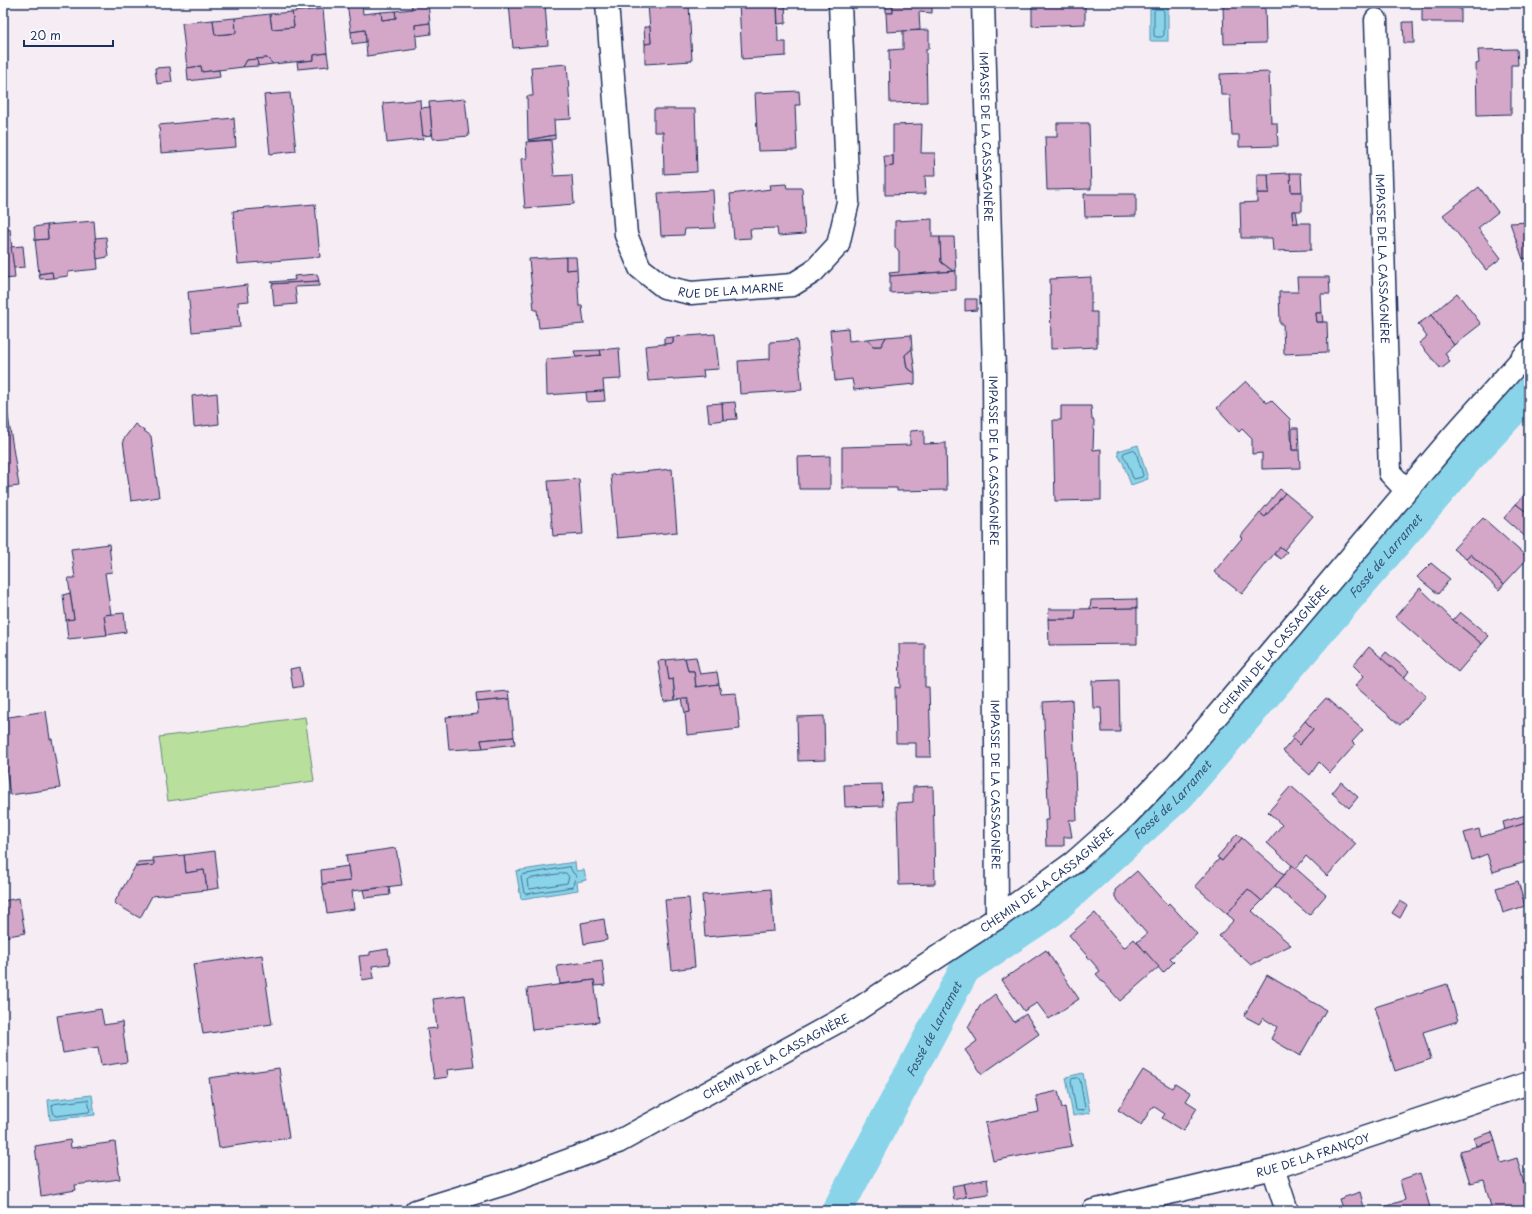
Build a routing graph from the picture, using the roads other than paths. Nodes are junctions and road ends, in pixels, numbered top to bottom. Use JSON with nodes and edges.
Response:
{"nodes":[{"id":1,"x":607,"y":3,"type":"edge"},
{"id":2,"x":840,"y":3,"type":"edge"},
{"id":3,"x":983,"y":3,"type":"edge"},
{"id":4,"x":1376,"y":20,"type":"dead end"},
{"id":5,"x":1529,"y":351,"type":"edge"},
{"id":6,"x":1406,"y":490,"type":"junction"},
{"id":7,"x":997,"y":918,"type":"junction"},
{"id":8,"x":1529,"y":1083,"type":"edge"},
{"id":9,"x":1273,"y":1168,"type":"junction"},
{"id":10,"x":416,"y":1211,"type":"edge"},
{"id":11,"x":1092,"y":1211,"type":"edge"},
{"id":12,"x":1287,"y":1211,"type":"edge"}],
"edges":[{"from":1,"to":2,"type":"street","name":"RUE DE LA MARNE"},
{"from":3,"to":7,"type":"street","name":"IMPASSE DE LA CASSAGNÈRE"},
{"from":4,"to":6,"type":"street","name":"IMPASSE DE LA CASSAGNÈRE"},
{"from":5,"to":6,"type":"street","name":"CHEMIN DE LA CASSAGNÈRE"},
{"from":6,"to":7,"type":"street","name":"CHEMIN DE LA CASSAGNÈRE"},
{"from":7,"to":10,"type":"street","name":"CHEMIN DE LA CASSAGNÈRE"},
{"from":8,"to":9,"type":"street","name":"RUE DE LA FRANÇOY"},
{"from":9,"to":11,"type":"street","name":"RUE DE LA FRANÇOY"},
{"from":9,"to":12,"type":"street"}]}
